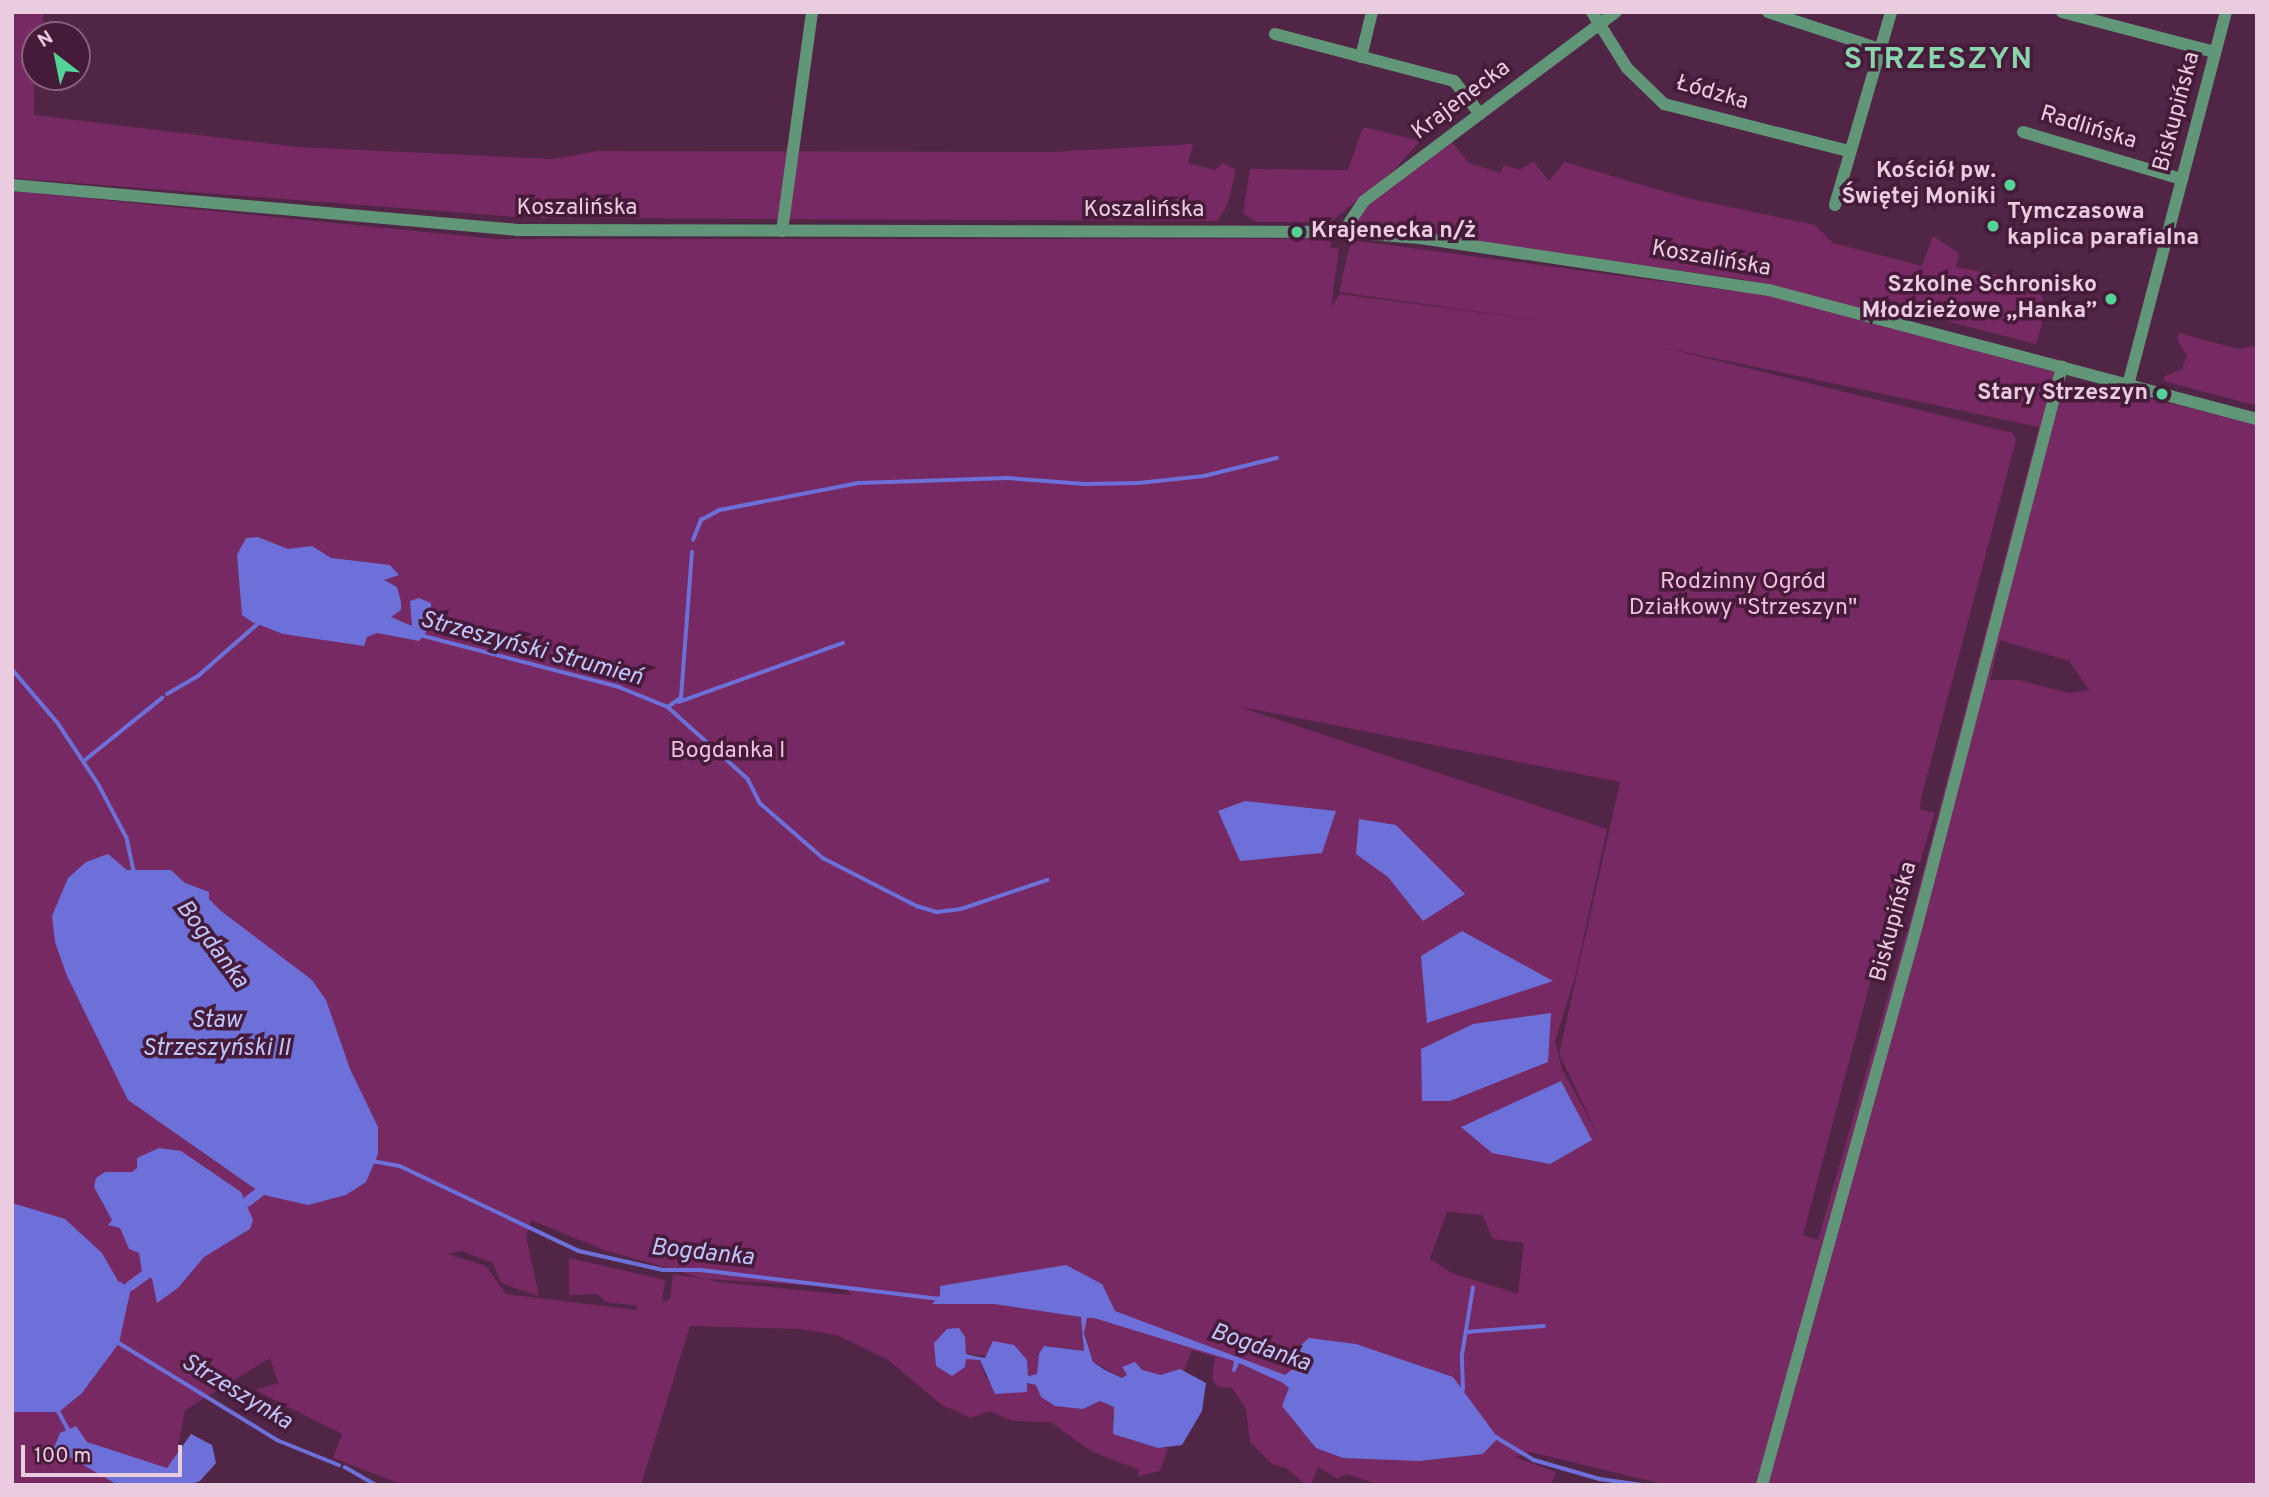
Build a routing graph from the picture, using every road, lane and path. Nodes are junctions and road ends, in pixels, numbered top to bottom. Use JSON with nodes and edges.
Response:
{"nodes":[{"id":1,"x":812,"y":12,"type":"edge"},
{"id":2,"x":1372,"y":12,"type":"edge"},
{"id":3,"x":1592,"y":12,"type":"edge"},
{"id":4,"x":1616,"y":12,"type":"edge"},
{"id":5,"x":1768,"y":12,"type":"edge"},
{"id":6,"x":1891,"y":12,"type":"edge"},
{"id":7,"x":2062,"y":12,"type":"edge"},
{"id":8,"x":2226,"y":12,"type":"edge"},
{"id":9,"x":1601,"y":24,"type":"junction"},
{"id":10,"x":1275,"y":34,"type":"dead end"},
{"id":11,"x":1877,"y":48,"type":"junction"},
{"id":12,"x":2216,"y":52,"type":"junction"},
{"id":13,"x":1361,"y":57,"type":"junction"},
{"id":14,"x":1480,"y":114,"type":"junction"},
{"id":15,"x":2023,"y":132,"type":"dead end"},
{"id":16,"x":1849,"y":152,"type":"junction"},
{"id":17,"x":2182,"y":179,"type":"junction"},
{"id":18,"x":12,"y":185,"type":"edge"},
{"id":19,"x":1835,"y":205,"type":"dead end"},
{"id":20,"x":782,"y":231,"type":"junction"},
{"id":21,"x":1343,"y":232,"type":"junction"},
{"id":22,"x":2062,"y":367,"type":"junction"},
{"id":23,"x":2128,"y":385,"type":"junction"},
{"id":24,"x":2257,"y":419,"type":"edge"},
{"id":25,"x":1762,"y":1485,"type":"edge"}],
"edges":[{"from":1,"to":20,"type":"street"},
{"from":2,"to":13,"type":"street"},
{"from":3,"to":9,"type":"street","name":"Łódzka"},
{"from":4,"to":9,"type":"street","name":"Krajenecka"},
{"from":5,"to":11,"type":"street"},
{"from":6,"to":11,"type":"street"},
{"from":7,"to":12,"type":"street"},
{"from":8,"to":12,"type":"street","name":"Biskupińska"},
{"from":9,"to":14,"type":"street","name":"Krajenecka"},
{"from":9,"to":16,"type":"street","name":"Łódzka"},
{"from":10,"to":13,"type":"street"},
{"from":11,"to":16,"type":"street"},
{"from":12,"to":17,"type":"street","name":"Biskupińska"},
{"from":13,"to":14,"type":"street"},
{"from":14,"to":21,"type":"street","name":"Krajenecka"},
{"from":15,"to":17,"type":"street","name":"Radlińska"},
{"from":16,"to":19,"type":"street"},
{"from":17,"to":23,"type":"street","name":"Biskupińska"},
{"from":18,"to":20,"type":"street","name":"Koszalińska"},
{"from":20,"to":21,"type":"street","name":"Koszalińska"},
{"from":21,"to":22,"type":"street","name":"Koszalińska"},
{"from":22,"to":23,"type":"street","name":"Koszalińska"},
{"from":22,"to":25,"type":"street","name":"Biskupińska"},
{"from":23,"to":24,"type":"street","name":"Koszalińska"}]}
